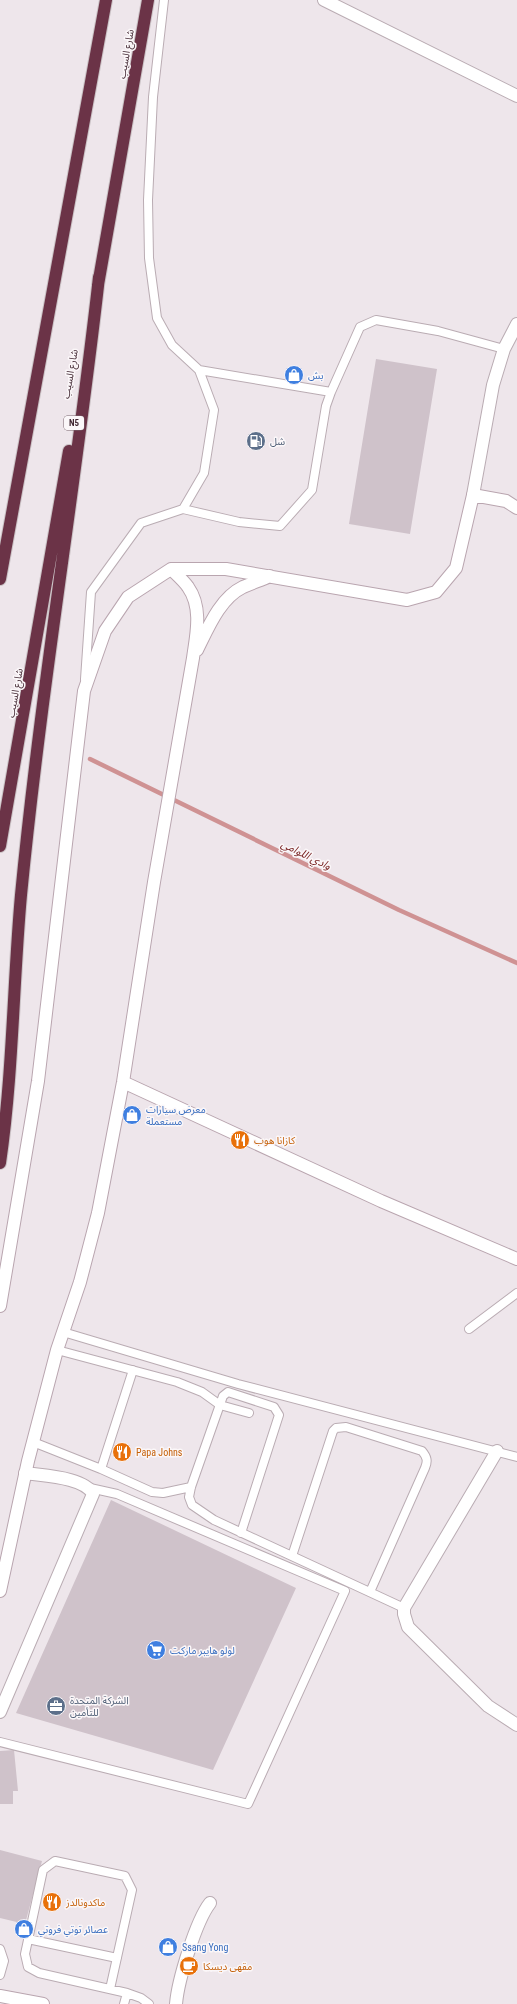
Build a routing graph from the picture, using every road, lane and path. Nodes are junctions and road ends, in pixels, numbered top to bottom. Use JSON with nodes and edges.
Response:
{"nodes":[{"id":1,"x":106,"y":0,"type":"edge"},
{"id":2,"x":148,"y":0,"type":"edge"},
{"id":3,"x":164,"y":0,"type":"edge"},
{"id":4,"x":324,"y":0,"type":"edge"},
{"id":5,"x":517,"y":96,"type":"edge"},
{"id":6,"x":100,"y":277,"type":"junction"},
{"id":7,"x":517,"y":324,"type":"edge"},
{"id":8,"x":504,"y":349,"type":"junction"},
{"id":9,"x":199,"y":370,"type":"junction"},
{"id":10,"x":331,"y":392,"type":"junction"},
{"id":11,"x":473,"y":495,"type":"junction"},
{"id":12,"x":517,"y":508,"type":"edge"},
{"id":13,"x":183,"y":509,"type":"junction"},
{"id":14,"x":171,"y":569,"type":"junction"},
{"id":15,"x":0,"y":575,"type":"edge"},
{"id":16,"x":271,"y":576,"type":"junction"},
{"id":17,"x":193,"y":658,"type":"junction"},
{"id":18,"x":84,"y":691,"type":"junction"},
{"id":19,"x":0,"y":846,"type":"edge"},
{"id":20,"x":124,"y":1082,"type":"junction"},
{"id":21,"x":0,"y":1163,"type":"edge"},
{"id":22,"x":517,"y":1259,"type":"edge"},
{"id":23,"x":517,"y":1293,"type":"edge"},
{"id":24,"x":0,"y":1306,"type":"edge"},
{"id":25,"x":468,"y":1329,"type":"dead end"},
{"id":26,"x":63,"y":1332,"type":"junction"},
{"id":27,"x":57,"y":1350,"type":"junction"},
{"id":28,"x":133,"y":1370,"type":"junction"},
{"id":29,"x":220,"y":1405,"type":"junction"},
{"id":30,"x":249,"y":1413,"type":"dead end"},
{"id":31,"x":33,"y":1442,"type":"junction"},
{"id":32,"x":497,"y":1451,"type":"junction"},
{"id":33,"x":517,"y":1457,"type":"edge"},
{"id":34,"x":101,"y":1469,"type":"junction"},
{"id":35,"x":25,"y":1473,"type":"junction"},
{"id":36,"x":191,"y":1487,"type":"junction"},
{"id":37,"x":90,"y":1488,"type":"junction"},
{"id":38,"x":242,"y":1533,"type":"junction"},
{"id":39,"x":292,"y":1556,"type":"junction"},
{"id":40,"x":0,"y":1591,"type":"edge"},
{"id":41,"x":370,"y":1592,"type":"junction"},
{"id":42,"x":404,"y":1608,"type":"junction"},
{"id":43,"x":0,"y":1712,"type":"edge"},
{"id":44,"x":517,"y":1725,"type":"edge"},
{"id":45,"x":0,"y":1742,"type":"edge"},
{"id":46,"x":210,"y":1903,"type":"dead end"},
{"id":47,"x":28,"y":1939,"type":"junction"},
{"id":48,"x":0,"y":1949,"type":"edge"},
{"id":49,"x":117,"y":1958,"type":"junction"},
{"id":50,"x":0,"y":1975,"type":"edge"},
{"id":51,"x":110,"y":1989,"type":"junction"},
{"id":52,"x":127,"y":1994,"type":"junction"},
{"id":53,"x":0,"y":1996,"type":"edge"},
{"id":54,"x":43,"y":2004,"type":"edge"},
{"id":55,"x":124,"y":2004,"type":"edge"},
{"id":56,"x":149,"y":2004,"type":"edge"},
{"id":57,"x":176,"y":2004,"type":"edge"}],
"edges":[{"from":1,"to":15,"type":"highway"},
{"from":2,"to":6,"type":"highway","name":"شارع السيب","number":"N5"},
{"from":3,"to":9,"type":"lane"},
{"from":4,"to":5,"type":"street"},
{"from":6,"to":19,"type":"highway","name":"شارع السيب","number":"N5"},
{"from":6,"to":21,"type":"highway"},
{"from":7,"to":8,"type":"street"},
{"from":8,"to":10,"type":"lane"},
{"from":8,"to":11,"type":"street"},
{"from":9,"to":10,"type":"lane"},
{"from":9,"to":13,"type":"lane"},
{"from":10,"to":13,"type":"lane"},
{"from":11,"to":12,"type":"street"},
{"from":11,"to":16,"type":"street"},
{"from":13,"to":18,"type":"lane"},
{"from":14,"to":16,"type":"street"},
{"from":14,"to":17,"type":"street"},
{"from":14,"to":18,"type":"street"},
{"from":16,"to":17,"type":"street"},
{"from":17,"to":20,"type":"street"},
{"from":18,"to":24,"type":"street"},
{"from":20,"to":22,"type":"street"},
{"from":20,"to":26,"type":"street"},
{"from":23,"to":25,"type":"lane"},
{"from":26,"to":27,"type":"street"},
{"from":26,"to":32,"type":"lane"},
{"from":27,"to":28,"type":"lane"},
{"from":27,"to":31,"type":"street"},
{"from":28,"to":29,"type":"lane"},
{"from":28,"to":34,"type":"lane"},
{"from":29,"to":30,"type":"lane"},
{"from":29,"to":36,"type":"lane"},
{"from":29,"to":38,"type":"lane"},
{"from":31,"to":34,"type":"lane"},
{"from":31,"to":35,"type":"street"},
{"from":32,"to":33,"type":"lane"},
{"from":32,"to":42,"type":"street"},
{"from":34,"to":36,"type":"lane"},
{"from":35,"to":37,"type":"street"},
{"from":35,"to":40,"type":"street"},
{"from":36,"to":38,"type":"lane"},
{"from":37,"to":43,"type":"street"},
{"from":37,"to":45,"type":"lane"},
{"from":38,"to":39,"type":"lane"},
{"from":39,"to":41,"type":"lane"},
{"from":39,"to":41,"type":"lane"},
{"from":41,"to":42,"type":"lane"},
{"from":42,"to":44,"type":"street"},
{"from":46,"to":57,"type":"street"},
{"from":47,"to":49,"type":"lane"},
{"from":47,"to":49,"type":"lane"},
{"from":47,"to":51,"type":"lane"},
{"from":48,"to":50,"type":"lane"},
{"from":49,"to":51,"type":"lane"},
{"from":51,"to":52,"type":"lane"},
{"from":52,"to":55,"type":"lane"},
{"from":52,"to":56,"type":"lane"},
{"from":53,"to":54,"type":"street"}]}
